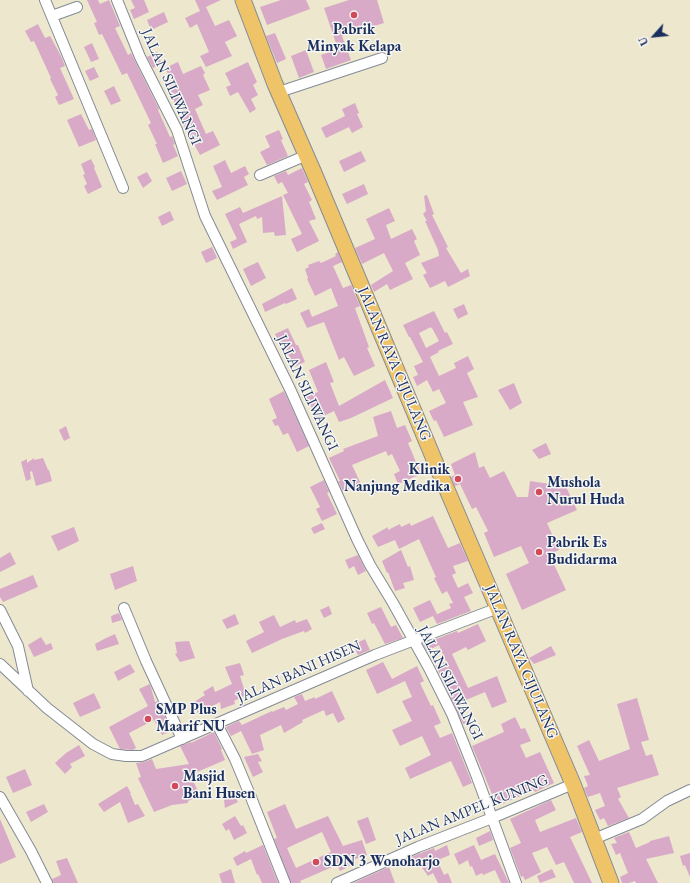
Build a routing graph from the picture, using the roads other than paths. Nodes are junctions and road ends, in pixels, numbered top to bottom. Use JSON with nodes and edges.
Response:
{"nodes":[{"id":1,"x":45,"y":0,"type":"edge"},
{"id":2,"x":117,"y":0,"type":"edge"},
{"id":3,"x":242,"y":0,"type":"edge"},
{"id":4,"x":77,"y":7,"type":"dead end"},
{"id":5,"x":52,"y":16,"type":"junction"},
{"id":6,"x":382,"y":58,"type":"dead end"},
{"id":7,"x":279,"y":92,"type":"junction"},
{"id":8,"x":307,"y":155,"type":"junction"},
{"id":9,"x":260,"y":175,"type":"dead end"},
{"id":10,"x":123,"y":188,"type":"dead end"},
{"id":11,"x":124,"y":608,"type":"dead end"},
{"id":12,"x":498,"y":608,"type":"junction"},
{"id":13,"x":0,"y":610,"type":"edge"},
{"id":14,"x":412,"y":640,"type":"junction"},
{"id":15,"x":0,"y":664,"type":"edge"},
{"id":16,"x":28,"y":691,"type":"junction"},
{"id":17,"x":217,"y":724,"type":"junction"},
{"id":18,"x":182,"y":739,"type":"junction"},
{"id":19,"x":573,"y":784,"type":"junction"},
{"id":20,"x":690,"y":790,"type":"edge"},
{"id":21,"x":0,"y":797,"type":"edge"},
{"id":22,"x":492,"y":818,"type":"junction"},
{"id":23,"x":594,"y":839,"type":"junction"},
{"id":24,"x":349,"y":881,"type":"edge"},
{"id":25,"x":47,"y":883,"type":"edge"},
{"id":26,"x":285,"y":883,"type":"edge"},
{"id":27,"x":337,"y":883,"type":"edge"},
{"id":28,"x":516,"y":883,"type":"edge"},
{"id":29,"x":611,"y":883,"type":"edge"}],
"edges":[{"from":1,"to":5,"type":"street"},
{"from":2,"to":14,"type":"street","name":"JALAN SILIWANGI"},
{"from":3,"to":7,"type":"highway","name":"JALAN RAYA CIJULANG"},
{"from":4,"to":5,"type":"street"},
{"from":5,"to":10,"type":"street"},
{"from":6,"to":7,"type":"street"},
{"from":7,"to":8,"type":"highway","name":"JALAN RAYA CIJULANG"},
{"from":8,"to":9,"type":"street"},
{"from":8,"to":12,"type":"highway","name":"JALAN RAYA CIJULANG"},
{"from":11,"to":18,"type":"street"},
{"from":12,"to":14,"type":"street","name":"JALAN BANI HISEN"},
{"from":12,"to":19,"type":"highway","name":"JALAN RAYA CIJULANG"},
{"from":13,"to":16,"type":"street"},
{"from":14,"to":17,"type":"street","name":"JALAN BANI HISEN"},
{"from":14,"to":22,"type":"street","name":"JALAN SILIWANGI"},
{"from":15,"to":16,"type":"street","name":"JALAN BANI HISEN"},
{"from":16,"to":18,"type":"street","name":"JALAN BANI HISEN"},
{"from":17,"to":18,"type":"street","name":"JALAN BANI HISEN"},
{"from":17,"to":26,"type":"street"},
{"from":19,"to":22,"type":"street","name":"JALAN AMPEL KUNING"},
{"from":19,"to":23,"type":"highway","name":"JALAN RAYA CIJULANG"},
{"from":20,"to":23,"type":"street"},
{"from":21,"to":25,"type":"street"},
{"from":22,"to":24,"type":"street","name":"JALAN AMPEL KUNING"},
{"from":22,"to":28,"type":"street","name":"JALAN SILIWANGI"},
{"from":23,"to":29,"type":"highway","name":"JALAN RAYA CIJULANG"},
{"from":24,"to":27,"type":"street","name":"JALAN AMPEL KUNING"}]}
